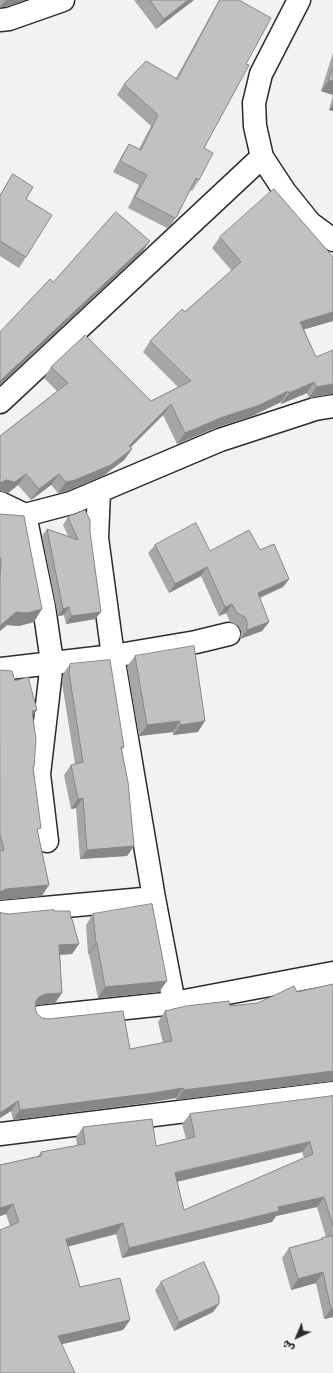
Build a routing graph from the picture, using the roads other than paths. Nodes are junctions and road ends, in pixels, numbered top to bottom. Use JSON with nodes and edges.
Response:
{"nodes":[{"id":1,"x":64,"y":0,"type":"edge"},
{"id":2,"x":298,"y":0,"type":"edge"},
{"id":3,"x":0,"y":20,"type":"edge"},
{"id":4,"x":262,"y":157,"type":"junction"},
{"id":5,"x":333,"y":240,"type":"edge"},
{"id":6,"x":0,"y":402,"type":"edge"},
{"id":7,"x":333,"y":406,"type":"edge"},
{"id":8,"x":99,"y":491,"type":"junction"},
{"id":9,"x":0,"y":503,"type":"edge"},
{"id":10,"x":25,"y":515,"type":"junction"},
{"id":11,"x":229,"y":634,"type":"dead end"},
{"id":12,"x":113,"y":656,"type":"junction"},
{"id":13,"x":52,"y":662,"type":"junction"},
{"id":14,"x":0,"y":669,"type":"edge"},
{"id":15,"x":47,"y":841,"type":"dead end"},
{"id":16,"x":154,"y":898,"type":"junction"},
{"id":17,"x":0,"y":912,"type":"edge"},
{"id":18,"x":333,"y":973,"type":"edge"},
{"id":19,"x":174,"y":1003,"type":"junction"},
{"id":20,"x":40,"y":1017,"type":"edge"},
{"id":21,"x":333,"y":1093,"type":"edge"},
{"id":22,"x":0,"y":1134,"type":"edge"}],
"edges":[{"from":1,"to":3,"type":"street"},
{"from":2,"to":4,"type":"street"},
{"from":4,"to":5,"type":"street"},
{"from":4,"to":6,"type":"street"},
{"from":7,"to":8,"type":"street"},
{"from":8,"to":10,"type":"street"},
{"from":8,"to":12,"type":"street"},
{"from":9,"to":10,"type":"street"},
{"from":10,"to":13,"type":"street"},
{"from":11,"to":12,"type":"street"},
{"from":12,"to":13,"type":"street"},
{"from":12,"to":16,"type":"street"},
{"from":13,"to":14,"type":"street"},
{"from":13,"to":15,"type":"street"},
{"from":16,"to":17,"type":"street"},
{"from":16,"to":19,"type":"street"},
{"from":18,"to":19,"type":"street"},
{"from":19,"to":20,"type":"street"},
{"from":21,"to":22,"type":"street"}]}
